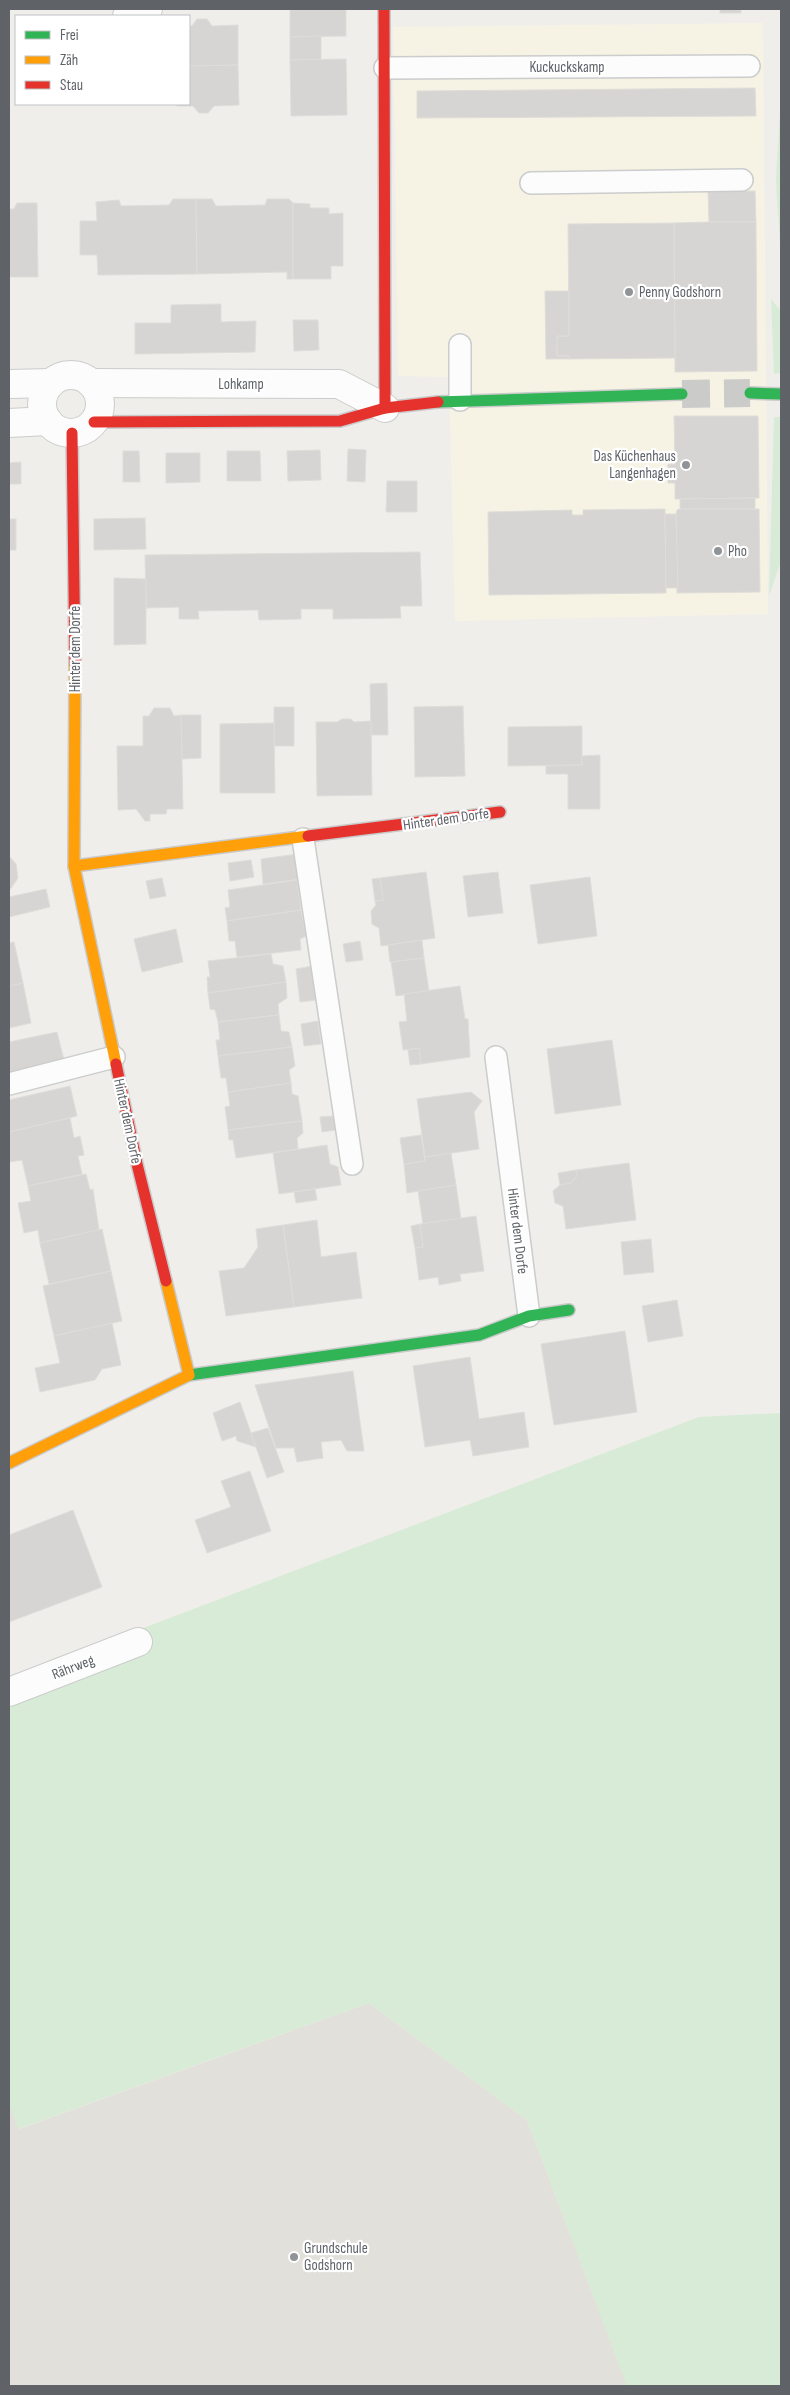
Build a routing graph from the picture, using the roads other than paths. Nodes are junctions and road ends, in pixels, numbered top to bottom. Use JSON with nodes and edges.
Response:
{"nodes":[{"id":1,"x":148,"y":9,"type":"edge"},
{"id":2,"x":384,"y":9,"type":"edge"},
{"id":3,"x":130,"y":15,"type":"edge"},
{"id":4,"x":749,"y":66,"type":"dead end"},
{"id":5,"x":385,"y":68,"type":"junction"},
{"id":6,"x":742,"y":180,"type":"dead end"},
{"id":7,"x":531,"y":183,"type":"dead end"},
{"id":8,"x":460,"y":345,"type":"dead end"},
{"id":9,"x":50,"y":383,"type":"junction"},
{"id":10,"x":91,"y":383,"type":"junction"},
{"id":11,"x":9,"y":384,"type":"edge"},
{"id":12,"x":682,"y":394,"type":"tunnel mouth"},
{"id":13,"x":750,"y":394,"type":"tunnel mouth"},
{"id":14,"x":781,"y":394,"type":"edge"},
{"id":15,"x":460,"y":400,"type":"junction"},
{"id":16,"x":385,"y":408,"type":"junction"},
{"id":17,"x":48,"y":421,"type":"junction"},
{"id":18,"x":9,"y":423,"type":"edge"},
{"id":19,"x":83,"y":427,"type":"junction"},
{"id":20,"x":500,"y":812,"type":"dead end"},
{"id":21,"x":303,"y":839,"type":"junction"},
{"id":22,"x":74,"y":866,"type":"junction"},
{"id":23,"x":114,"y":1057,"type":"junction"},
{"id":24,"x":496,"y":1057,"type":"dead end"},
{"id":25,"x":9,"y":1084,"type":"edge"},
{"id":26,"x":352,"y":1164,"type":"dead end"},
{"id":27,"x":569,"y":1310,"type":"dead end"},
{"id":28,"x":529,"y":1316,"type":"junction"},
{"id":29,"x":189,"y":1375,"type":"junction"},
{"id":30,"x":9,"y":1463,"type":"edge"},
{"id":31,"x":138,"y":1642,"type":"dead end"},
{"id":32,"x":9,"y":1692,"type":"edge"}],
"edges":[{"from":1,"to":3,"type":"street"},
{"from":2,"to":5,"type":"street"},
{"from":4,"to":5,"type":"lane","name":"Kuckuckskamp"},
{"from":5,"to":16,"type":"street"},
{"from":6,"to":7,"type":"lane"},
{"from":8,"to":15,"type":"lane"},
{"from":9,"to":10,"type":"street","name":"Lohkamp"},
{"from":9,"to":11,"type":"street","name":"Lohkamp"},
{"from":9,"to":17,"type":"street"},
{"from":10,"to":16,"type":"street","name":"Lohkamp"},
{"from":10,"to":19,"type":"street"},
{"from":12,"to":15,"type":"street"},
{"from":13,"to":14,"type":"street"},
{"from":15,"to":16,"type":"street"},
{"from":16,"to":19,"type":"street"},
{"from":17,"to":18,"type":"street"},
{"from":17,"to":19,"type":"street"},
{"from":19,"to":22,"type":"street","name":"Hinter dem Dorfe"},
{"from":20,"to":21,"type":"street","name":"Hinter dem Dorfe"},
{"from":21,"to":22,"type":"street","name":"Hinter dem Dorfe"},
{"from":21,"to":26,"type":"lane"},
{"from":22,"to":23,"type":"street","name":"Hinter dem Dorfe"},
{"from":23,"to":25,"type":"lane"},
{"from":23,"to":29,"type":"street","name":"Hinter dem Dorfe"},
{"from":24,"to":28,"type":"lane","name":"Hinter dem Dorfe"},
{"from":27,"to":28,"type":"street"},
{"from":28,"to":29,"type":"street"},
{"from":29,"to":30,"type":"street"},
{"from":31,"to":32,"type":"street","name":"Rährweg"}]}
